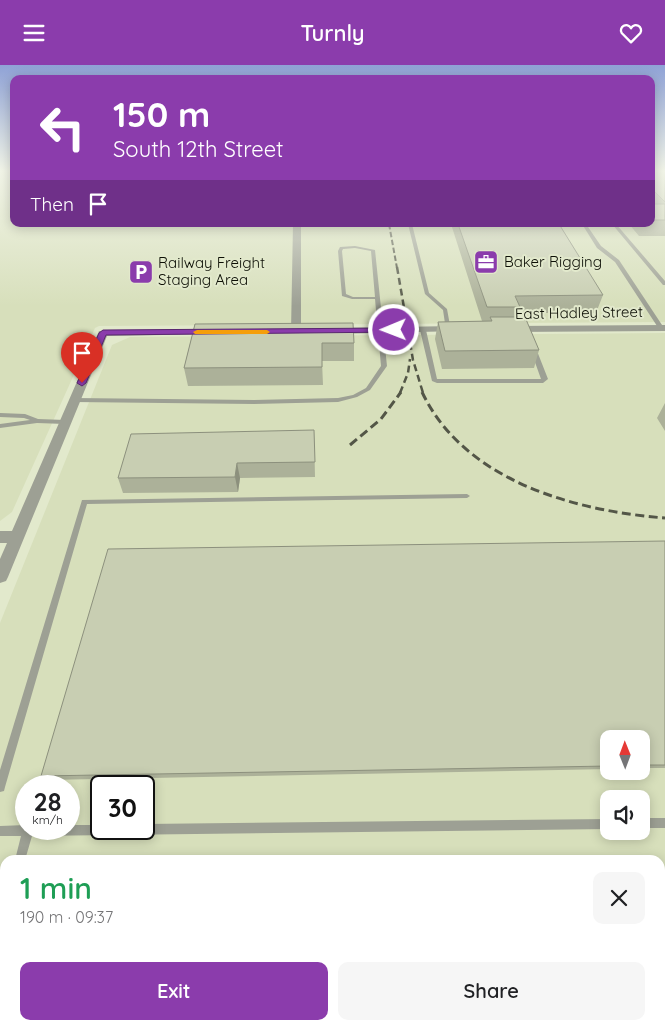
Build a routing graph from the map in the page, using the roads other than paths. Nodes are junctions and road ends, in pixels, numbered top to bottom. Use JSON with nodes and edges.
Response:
{"nodes":[{"id":1,"x":297,"y":227,"type":"edge"},
{"id":2,"x":411,"y":227,"type":"edge"},
{"id":3,"x":586,"y":227,"type":"edge"},
{"id":4,"x":617,"y":227,"type":"edge"},
{"id":5,"x":665,"y":284,"type":"edge"},
{"id":6,"x":377,"y":298,"type":"junction"},
{"id":7,"x":663,"y":327,"type":"edge"},
{"id":8,"x":449,"y":329,"type":"junction"},
{"id":9,"x":468,"y":329,"type":"edge"},
{"id":10,"x":497,"y":329,"type":"edge"},
{"id":11,"x":381,"y":330,"type":"junction"},
{"id":12,"x":423,"y":330,"type":"junction"},
{"id":13,"x":324,"y":331,"type":"edge"},
{"id":14,"x":228,"y":332,"type":"edge"},
{"id":15,"x":296,"y":332,"type":"edge"},
{"id":16,"x":532,"y":347,"type":"edge"},
{"id":17,"x":74,"y":400,"type":"junction"},
{"id":18,"x":0,"y":415,"type":"edge"},
{"id":19,"x":37,"y":421,"type":"junction"},
{"id":20,"x":65,"y":422,"type":"junction"},
{"id":21,"x":0,"y":426,"type":"edge"},
{"id":22,"x":467,"y":496,"type":"dead end"},
{"id":23,"x":0,"y":537,"type":"edge"},
{"id":24,"x":17,"y":537,"type":"junction"},
{"id":25,"x":0,"y":577,"type":"edge"},
{"id":26,"x":0,"y":787,"type":"edge"},
{"id":27,"x":650,"y":823,"type":"edge"},
{"id":28,"x":665,"y":823,"type":"edge"},
{"id":29,"x":600,"y":824,"type":"edge"},
{"id":30,"x":80,"y":830,"type":"edge"},
{"id":31,"x":0,"y":831,"type":"edge"},
{"id":32,"x":15,"y":831,"type":"edge"},
{"id":33,"x":26,"y":840,"type":"edge"},
{"id":34,"x":21,"y":855,"type":"edge"}],
"edges":[{"from":1,"to":15,"type":"street"},
{"from":2,"to":8,"type":"lane"},
{"from":3,"to":7,"type":"lane"},
{"from":4,"to":5,"type":"lane"},
{"from":6,"to":6,"type":"lane"},
{"from":6,"to":11,"type":"lane"},
{"from":7,"to":10,"type":"street","name":"East Hadley Street"},
{"from":8,"to":9,"type":"street"},
{"from":8,"to":12,"type":"street"},
{"from":11,"to":12,"type":"street"},
{"from":11,"to":13,"type":"street"},
{"from":11,"to":17,"type":"lane"},
{"from":12,"to":16,"type":"lane"},
{"from":14,"to":17,"type":"street"},
{"from":17,"to":20,"type":"street"},
{"from":18,"to":19,"type":"lane"},
{"from":19,"to":20,"type":"lane"},
{"from":19,"to":21,"type":"lane"},
{"from":20,"to":24,"type":"street"},
{"from":22,"to":26,"type":"lane"},
{"from":23,"to":24,"type":"street"},
{"from":24,"to":25,"type":"street"},
{"from":27,"to":28,"type":"lane"},
{"from":29,"to":30,"type":"lane"},
{"from":31,"to":32,"type":"lane"},
{"from":33,"to":34,"type":"lane"}]}
